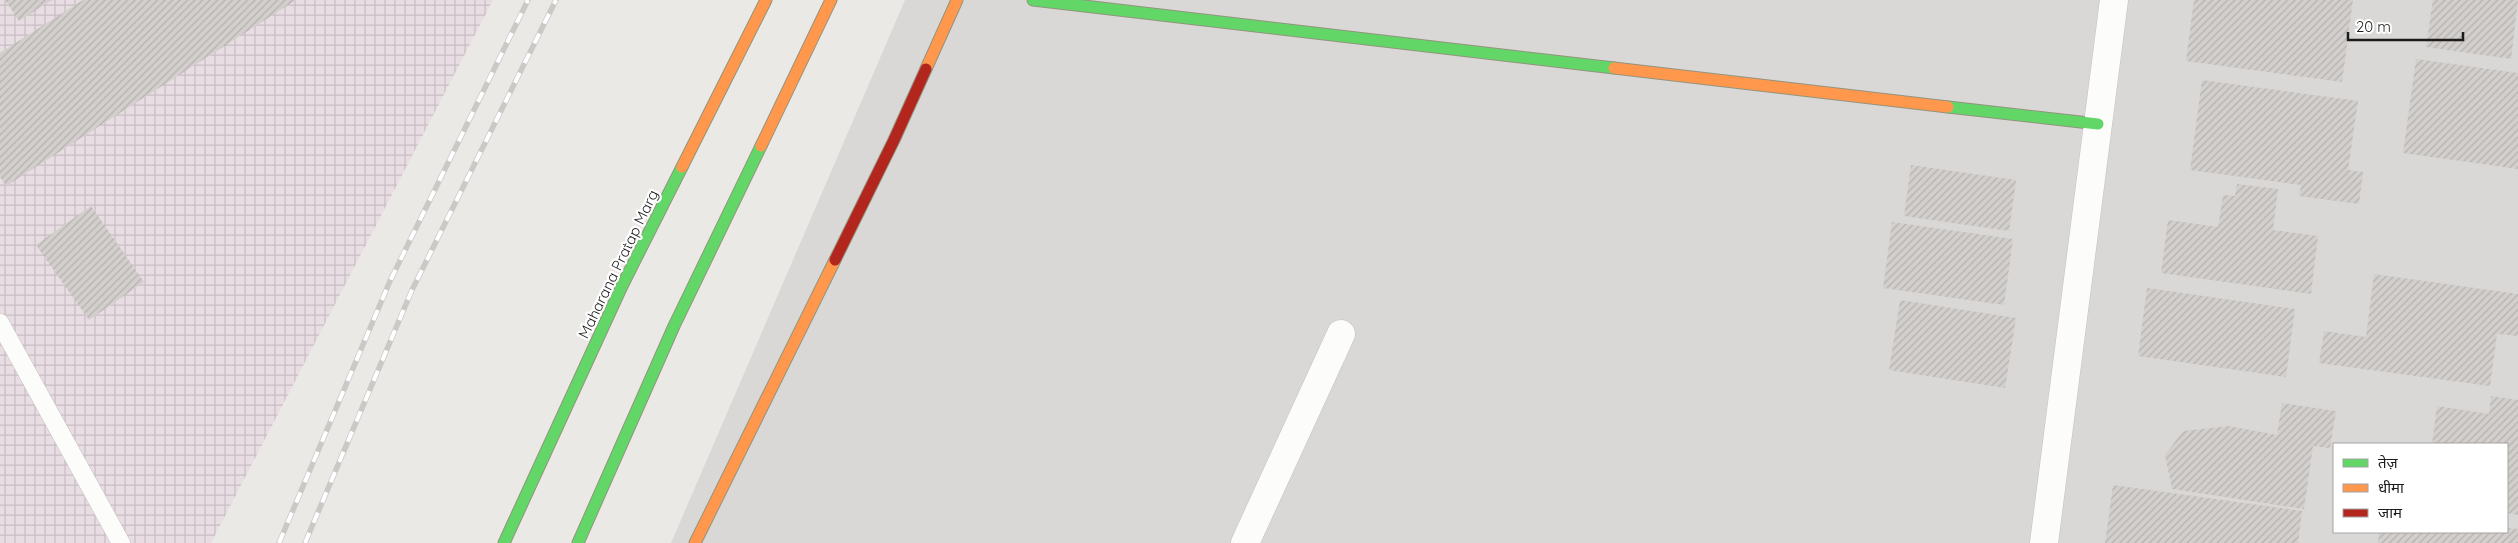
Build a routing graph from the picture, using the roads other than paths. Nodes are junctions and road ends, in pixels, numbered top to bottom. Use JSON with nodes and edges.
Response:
{"nodes":[{"id":1,"x":766,"y":0,"type":"edge"},
{"id":2,"x":831,"y":0,"type":"edge"},
{"id":3,"x":957,"y":0,"type":"edge"},
{"id":4,"x":1033,"y":0,"type":"edge"},
{"id":5,"x":2114,"y":0,"type":"edge"},
{"id":6,"x":2098,"y":124,"type":"junction"},
{"id":7,"x":0,"y":322,"type":"edge"},
{"id":8,"x":1341,"y":334,"type":"dead end"},
{"id":9,"x":120,"y":543,"type":"edge"},
{"id":10,"x":504,"y":543,"type":"edge"},
{"id":11,"x":578,"y":543,"type":"edge"},
{"id":12,"x":696,"y":543,"type":"edge"},
{"id":13,"x":1245,"y":543,"type":"edge"},
{"id":14,"x":2044,"y":543,"type":"edge"}],
"edges":[{"from":1,"to":10,"type":"street","name":"Maharana Pratap Marg"},
{"from":2,"to":11,"type":"street"},
{"from":3,"to":12,"type":"street"},
{"from":4,"to":6,"type":"street"},
{"from":5,"to":6,"type":"street"},
{"from":6,"to":14,"type":"street"},
{"from":7,"to":9,"type":"lane"},
{"from":8,"to":13,"type":"street"}]}
